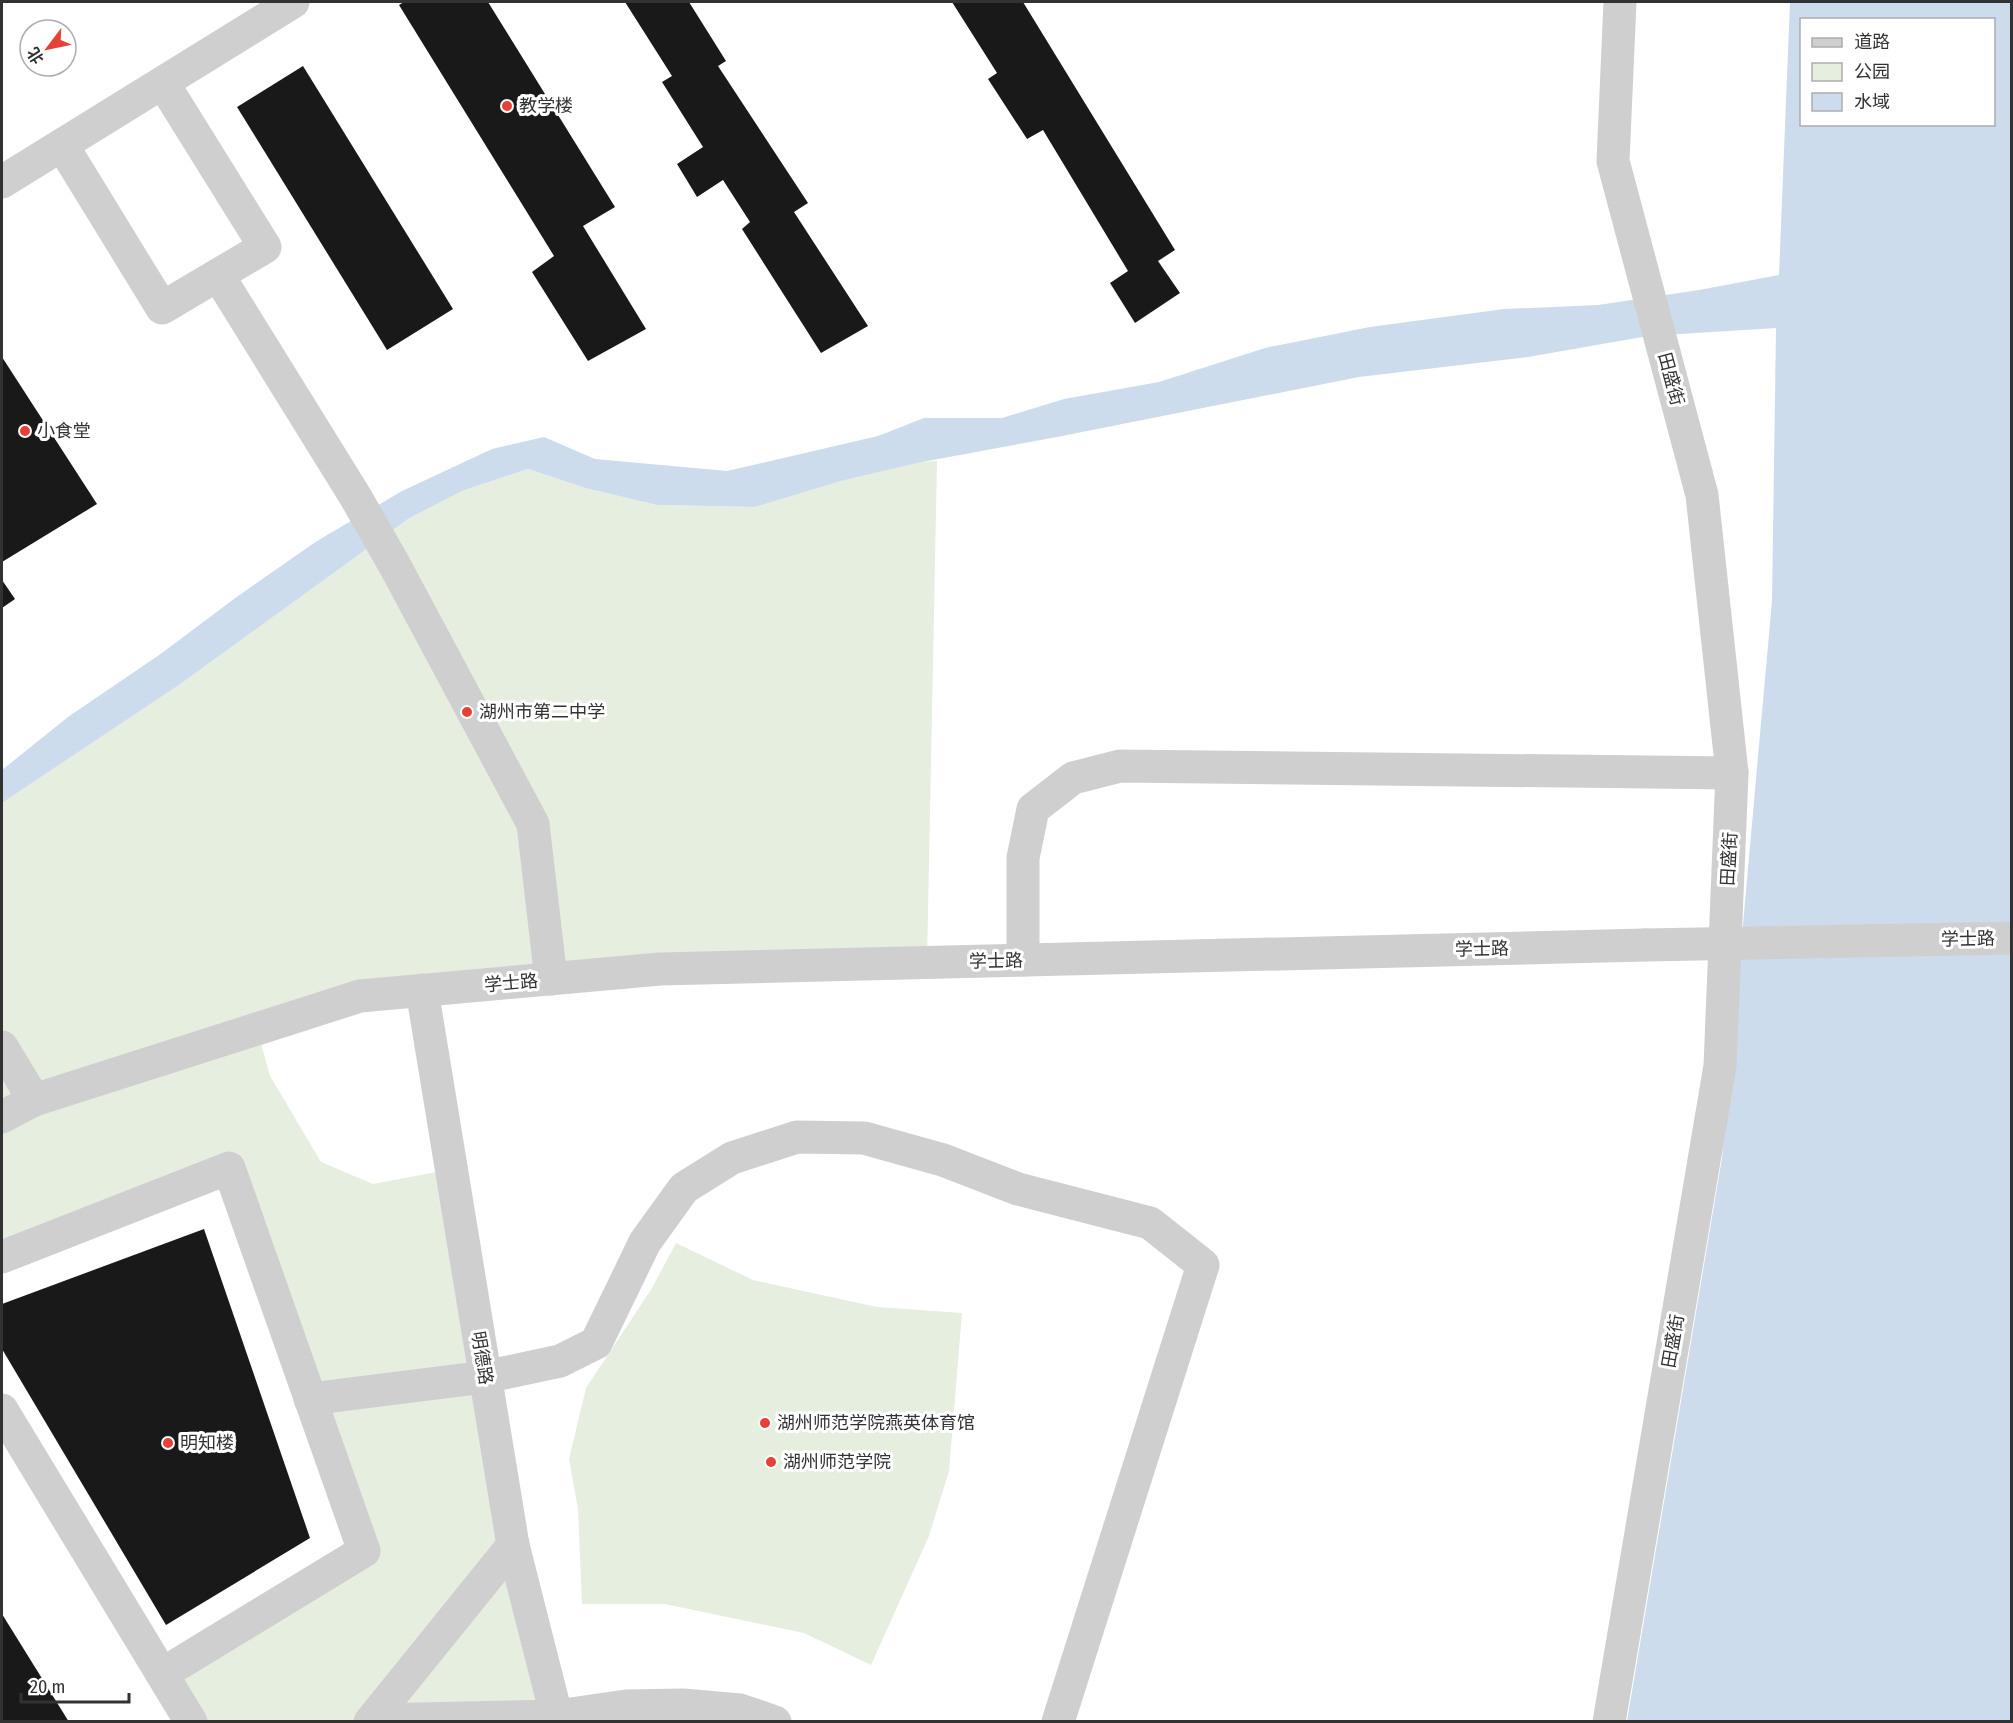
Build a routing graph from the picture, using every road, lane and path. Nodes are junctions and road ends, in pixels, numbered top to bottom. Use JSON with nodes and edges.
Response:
{"nodes":[{"id":1,"x":293,"y":2,"type":"edge"},
{"id":2,"x":1620,"y":2,"type":"edge"},
{"id":3,"x":163,"y":83,"type":"junction"},
{"id":4,"x":62,"y":145,"type":"junction"},
{"id":5,"x":2,"y":182,"type":"edge"},
{"id":6,"x":218,"y":275,"type":"junction"},
{"id":7,"x":1732,"y":773,"type":"junction"},
{"id":8,"x":2012,"y":939,"type":"edge"},
{"id":9,"x":1023,"y":960,"type":"junction"},
{"id":10,"x":551,"y":979,"type":"junction"},
{"id":11,"x":422,"y":990,"type":"junction"},
{"id":12,"x":2,"y":1047,"type":"edge"},
{"id":13,"x":34,"y":1100,"type":"junction"},
{"id":14,"x":2,"y":1117,"type":"edge"},
{"id":15,"x":2,"y":1257,"type":"edge"},
{"id":16,"x":485,"y":1377,"type":"junction"},
{"id":17,"x":310,"y":1399,"type":"junction"},
{"id":18,"x":2,"y":1410,"type":"edge"},
{"id":19,"x":513,"y":1545,"type":"junction"},
{"id":20,"x":162,"y":1674,"type":"junction"},
{"id":21,"x":557,"y":1719,"type":"edge"},
{"id":22,"x":371,"y":1721,"type":"edge"},
{"id":23,"x":191,"y":1722,"type":"edge"},
{"id":24,"x":775,"y":1722,"type":"edge"},
{"id":25,"x":1058,"y":1722,"type":"edge"},
{"id":26,"x":1608,"y":1722,"type":"edge"}],
"edges":[{"from":1,"to":3,"type":"street"},
{"from":2,"to":7,"type":"street","name":"田盛街"},
{"from":3,"to":4,"type":"street"},
{"from":3,"to":6,"type":"street"},
{"from":4,"to":5,"type":"street"},
{"from":4,"to":6,"type":"street"},
{"from":6,"to":10,"type":"street"},
{"from":7,"to":9,"type":"street"},
{"from":7,"to":26,"type":"street","name":"田盛街"},
{"from":8,"to":9,"type":"street","name":"学士路","bridge":true},
{"from":9,"to":10,"type":"street","name":"学士路"},
{"from":10,"to":11,"type":"street","name":"学士路"},
{"from":11,"to":13,"type":"street","name":"学士路"},
{"from":11,"to":16,"type":"street","name":"明德路"},
{"from":12,"to":13,"type":"street"},
{"from":13,"to":14,"type":"street","name":"学士路"},
{"from":15,"to":17,"type":"street"},
{"from":16,"to":17,"type":"street"},
{"from":16,"to":19,"type":"street","name":"明德路"},
{"from":16,"to":25,"type":"street"},
{"from":17,"to":20,"type":"street"},
{"from":18,"to":20,"type":"street"},
{"from":19,"to":21,"type":"street","name":"明德路"},
{"from":19,"to":22,"type":"street"},
{"from":20,"to":23,"type":"street"},
{"from":21,"to":22,"type":"street"},
{"from":21,"to":24,"type":"street"}]}
